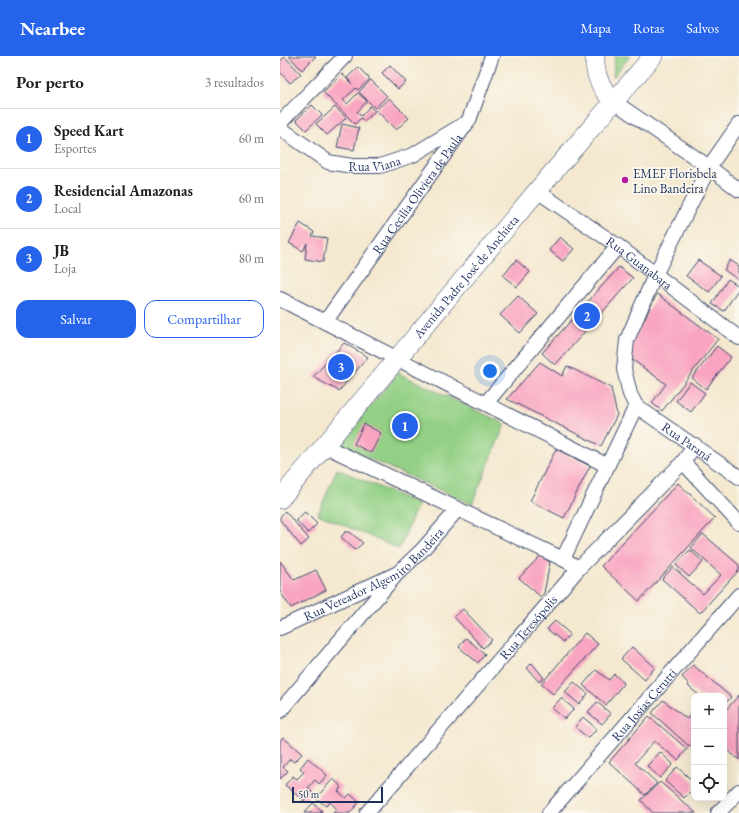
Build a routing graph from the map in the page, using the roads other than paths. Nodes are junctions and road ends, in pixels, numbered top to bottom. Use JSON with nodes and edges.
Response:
{"nodes":[{"id":1,"x":345,"y":56,"type":"edge"},
{"id":2,"x":492,"y":56,"type":"edge"},
{"id":3,"x":595,"y":56,"type":"edge"},
{"id":4,"x":653,"y":56,"type":"edge"},
{"id":5,"x":613,"y":102,"type":"junction"},
{"id":6,"x":469,"y":120,"type":"junction"},
{"id":7,"x":280,"y":123,"type":"edge"},
{"id":8,"x":739,"y":124,"type":"edge"},
{"id":9,"x":280,"y":128,"type":"edge"},
{"id":10,"x":709,"y":166,"type":"junction"},
{"id":11,"x":537,"y":190,"type":"junction"},
{"id":12,"x":739,"y":190,"type":"edge"},
{"id":13,"x":618,"y":246,"type":"junction"},
{"id":14,"x":655,"y":275,"type":"junction"},
{"id":15,"x":280,"y":299,"type":"edge"},
{"id":16,"x":325,"y":322,"type":"junction"},
{"id":17,"x":739,"y":338,"type":"edge"},
{"id":18,"x":395,"y":359,"type":"junction"},
{"id":19,"x":486,"y":403,"type":"junction"},
{"id":20,"x":636,"y":406,"type":"junction"},
{"id":21,"x":325,"y":446,"type":"junction"},
{"id":22,"x":695,"y":446,"type":"junction"},
{"id":23,"x":683,"y":462,"type":"junction"},
{"id":24,"x":606,"y":465,"type":"junction"},
{"id":25,"x":739,"y":477,"type":"edge"},
{"id":26,"x":280,"y":499,"type":"edge"},
{"id":27,"x":458,"y":508,"type":"junction"},
{"id":28,"x":739,"y":523,"type":"edge"},
{"id":29,"x":563,"y":559,"type":"junction"},
{"id":30,"x":579,"y":568,"type":"junction"},
{"id":31,"x":398,"y":573,"type":"junction"},
{"id":32,"x":739,"y":595,"type":"edge"},
{"id":33,"x":280,"y":628,"type":"edge"},
{"id":34,"x":280,"y":711,"type":"edge"},
{"id":35,"x":739,"y":790,"type":"edge"},
{"id":36,"x":367,"y":813,"type":"edge"},
{"id":37,"x":549,"y":813,"type":"edge"},
{"id":38,"x":718,"y":813,"type":"edge"}],
"edges":[{"from":1,"to":7,"type":"street"},
{"from":2,"to":6,"type":"street","name":"Rua Cecilia Oliviera de Paula"},
{"from":3,"to":5,"type":"main road"},
{"from":4,"to":5,"type":"main road","name":"Avenida Padre José de Anchieta"},
{"from":5,"to":10,"type":"street"},
{"from":5,"to":11,"type":"main road","name":"Avenida Padre José de Anchieta"},
{"from":6,"to":9,"type":"street","name":"Rua Viana"},
{"from":6,"to":16,"type":"street","name":"Rua Cecilia Oliviera de Paula"},
{"from":8,"to":10,"type":"street"},
{"from":10,"to":12,"type":"street"},
{"from":10,"to":14,"type":"street"},
{"from":11,"to":13,"type":"street","name":"Rua Guanabara"},
{"from":11,"to":18,"type":"main road","name":"Avenida Padre José de Anchieta"},
{"from":13,"to":14,"type":"street","name":"Rua Guanabara"},
{"from":13,"to":19,"type":"street"},
{"from":14,"to":17,"type":"street","name":"Rua Guanabara"},
{"from":14,"to":20,"type":"street"},
{"from":15,"to":16,"type":"street"},
{"from":16,"to":18,"type":"street"},
{"from":18,"to":19,"type":"street"},
{"from":18,"to":21,"type":"main road","name":"Avenida Padre José de Anchieta"},
{"from":19,"to":24,"type":"street"},
{"from":20,"to":22,"type":"street","name":"Rua Paraná"},
{"from":20,"to":24,"type":"street"},
{"from":21,"to":26,"type":"main road","name":"Avenida Padre José de Anchieta"},
{"from":21,"to":27,"type":"street"},
{"from":22,"to":23,"type":"street","name":"Rua Teresópolis"},
{"from":22,"to":25,"type":"street","name":"Rua Paraná"},
{"from":23,"to":28,"type":"street"},
{"from":23,"to":30,"type":"street","name":"Rua Teresópolis"},
{"from":24,"to":29,"type":"street"},
{"from":27,"to":29,"type":"street"},
{"from":27,"to":31,"type":"street","name":"Rua Vereador Algemiro Bandeira"},
{"from":29,"to":30,"type":"street"},
{"from":30,"to":36,"type":"street","name":"Rua Teresópolis"},
{"from":31,"to":33,"type":"street","name":"Rua Vereador Algemiro Bandeira"},
{"from":31,"to":34,"type":"street"},
{"from":32,"to":37,"type":"street","name":"Rua Josias Cerutti"},
{"from":35,"to":38,"type":"street"}]}
